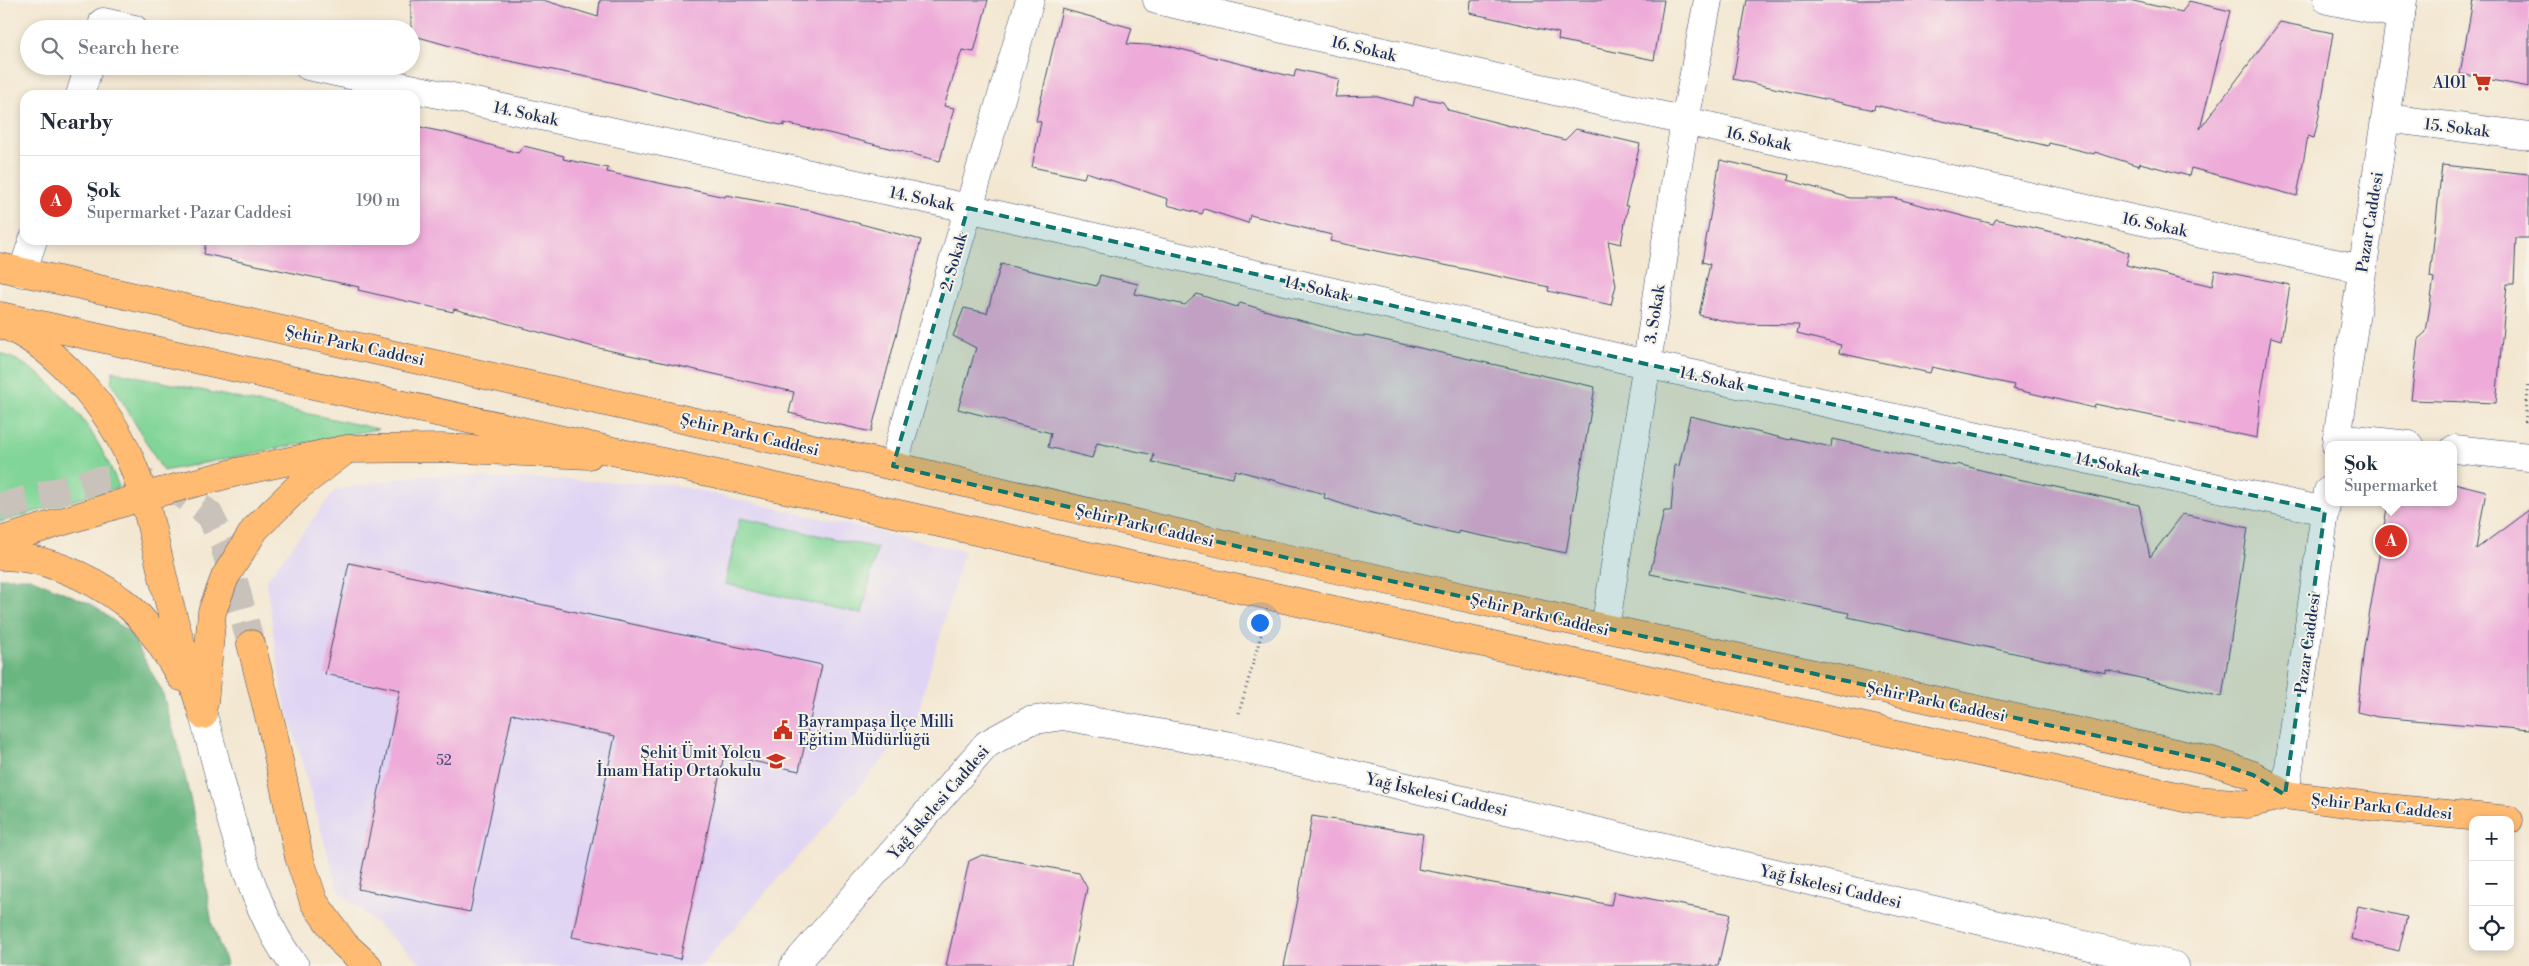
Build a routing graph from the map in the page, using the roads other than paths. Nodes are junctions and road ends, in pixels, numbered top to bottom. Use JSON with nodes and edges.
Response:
{"nodes":[{"id":1,"x":1030,"y":0,"type":"edge"},
{"id":2,"x":1157,"y":0,"type":"edge"},
{"id":3,"x":1708,"y":0,"type":"edge"},
{"id":4,"x":2328,"y":0,"type":"edge"},
{"id":5,"x":2402,"y":8,"type":"edge"},
{"id":6,"x":86,"y":75,"type":"edge"},
{"id":7,"x":350,"y":75,"type":"edge"},
{"id":8,"x":82,"y":90,"type":"edge"},
{"id":9,"x":420,"y":90,"type":"edge"},
{"id":10,"x":420,"y":90,"type":"edge"},
{"id":11,"x":2386,"y":118,"type":"junction"},
{"id":12,"x":1685,"y":121,"type":"junction"},
{"id":13,"x":2529,"y":136,"type":"edge"},
{"id":14,"x":968,"y":208,"type":"junction"},
{"id":15,"x":29,"y":245,"type":"edge"},
{"id":16,"x":2362,"y":269,"type":"junction"},
{"id":17,"x":11,"y":270,"type":"edge"},
{"id":18,"x":0,"y":316,"type":"edge"},
{"id":19,"x":0,"y":324,"type":"edge"},
{"id":20,"x":1646,"y":364,"type":"junction"},
{"id":21,"x":2336,"y":441,"type":"edge"},
{"id":22,"x":346,"y":449,"type":"junction"},
{"id":23,"x":2457,"y":449,"type":"edge"},
{"id":24,"x":2529,"y":457,"type":"edge"},
{"id":25,"x":667,"y":459,"type":"junction"},
{"id":26,"x":893,"y":466,"type":"junction"},
{"id":27,"x":145,"y":496,"type":"junction"},
{"id":28,"x":2325,"y":501,"type":"edge"},
{"id":29,"x":2326,"y":506,"type":"edge"},
{"id":30,"x":0,"y":541,"type":"edge"},
{"id":31,"x":0,"y":556,"type":"edge"},
{"id":32,"x":1605,"y":629,"type":"junction"},
{"id":33,"x":250,"y":644,"type":"tunnel mouth"},
{"id":34,"x":203,"y":715,"type":"junction"},
{"id":35,"x":2285,"y":795,"type":"junction"},
{"id":36,"x":2469,"y":816,"type":"edge"},
{"id":37,"x":2514,"y":820,"type":"edge"},
{"id":38,"x":2529,"y":822,"type":"edge"},
{"id":39,"x":295,"y":966,"type":"edge"},
{"id":40,"x":368,"y":966,"type":"edge"},
{"id":41,"x":794,"y":966,"type":"edge"},
{"id":42,"x":2175,"y":966,"type":"edge"}],
"edges":[{"from":1,"to":14,"type":"street","name":"2. Sokak"},
{"from":2,"to":12,"type":"street","name":"16. Sokak"},
{"from":3,"to":12,"type":"street","name":"3. Sokak"},
{"from":4,"to":5,"type":"street"},
{"from":5,"to":11,"type":"street","name":"Pazar Caddesi"},
{"from":6,"to":8,"type":"street"},
{"from":7,"to":9,"type":"street","name":"14. Sokak"},
{"from":10,"to":14,"type":"street","name":"14. Sokak"},
{"from":11,"to":13,"type":"street","name":"15. Sokak"},
{"from":11,"to":16,"type":"street","name":"Pazar Caddesi"},
{"from":12,"to":16,"type":"street","name":"16. Sokak"},
{"from":12,"to":20,"type":"street","name":"3. Sokak"},
{"from":14,"to":20,"type":"street","name":"14. Sokak"},
{"from":14,"to":26,"type":"street","name":"2. Sokak"},
{"from":15,"to":17,"type":"street"},
{"from":16,"to":21,"type":"street","name":"Pazar Caddesi"},
{"from":17,"to":26,"type":"main road","name":"Şehir Parkı Caddesi"},
{"from":18,"to":25,"type":"main road","name":"Şehir Parkı Caddesi"},
{"from":19,"to":27,"type":"main road"},
{"from":20,"to":28,"type":"street","name":"14. Sokak"},
{"from":20,"to":32,"type":"street","name":"3. Sokak"},
{"from":22,"to":25,"type":"main road"},
{"from":22,"to":27,"type":"main road"},
{"from":22,"to":34,"type":"main road"},
{"from":23,"to":24,"type":"street"},
{"from":25,"to":35,"type":"main road","name":"Şehir Parkı Caddesi"},
{"from":26,"to":32,"type":"main road","name":"Şehir Parkı Caddesi"},
{"from":27,"to":30,"type":"main road"},
{"from":27,"to":34,"type":"main road"},
{"from":29,"to":35,"type":"street","name":"Pazar Caddesi"},
{"from":31,"to":34,"type":"main road"},
{"from":32,"to":35,"type":"main road","name":"Şehir Parkı Caddesi"},
{"from":33,"to":40,"type":"main road"},
{"from":34,"to":39,"type":"street"},
{"from":35,"to":36,"type":"main road","name":"Şehir Parkı Caddesi"},
{"from":37,"to":38,"type":"main road","name":"Şehir Parkı Caddesi"},
{"from":41,"to":42,"type":"street","name":"Yağ İskelesi Caddesi"}]}
